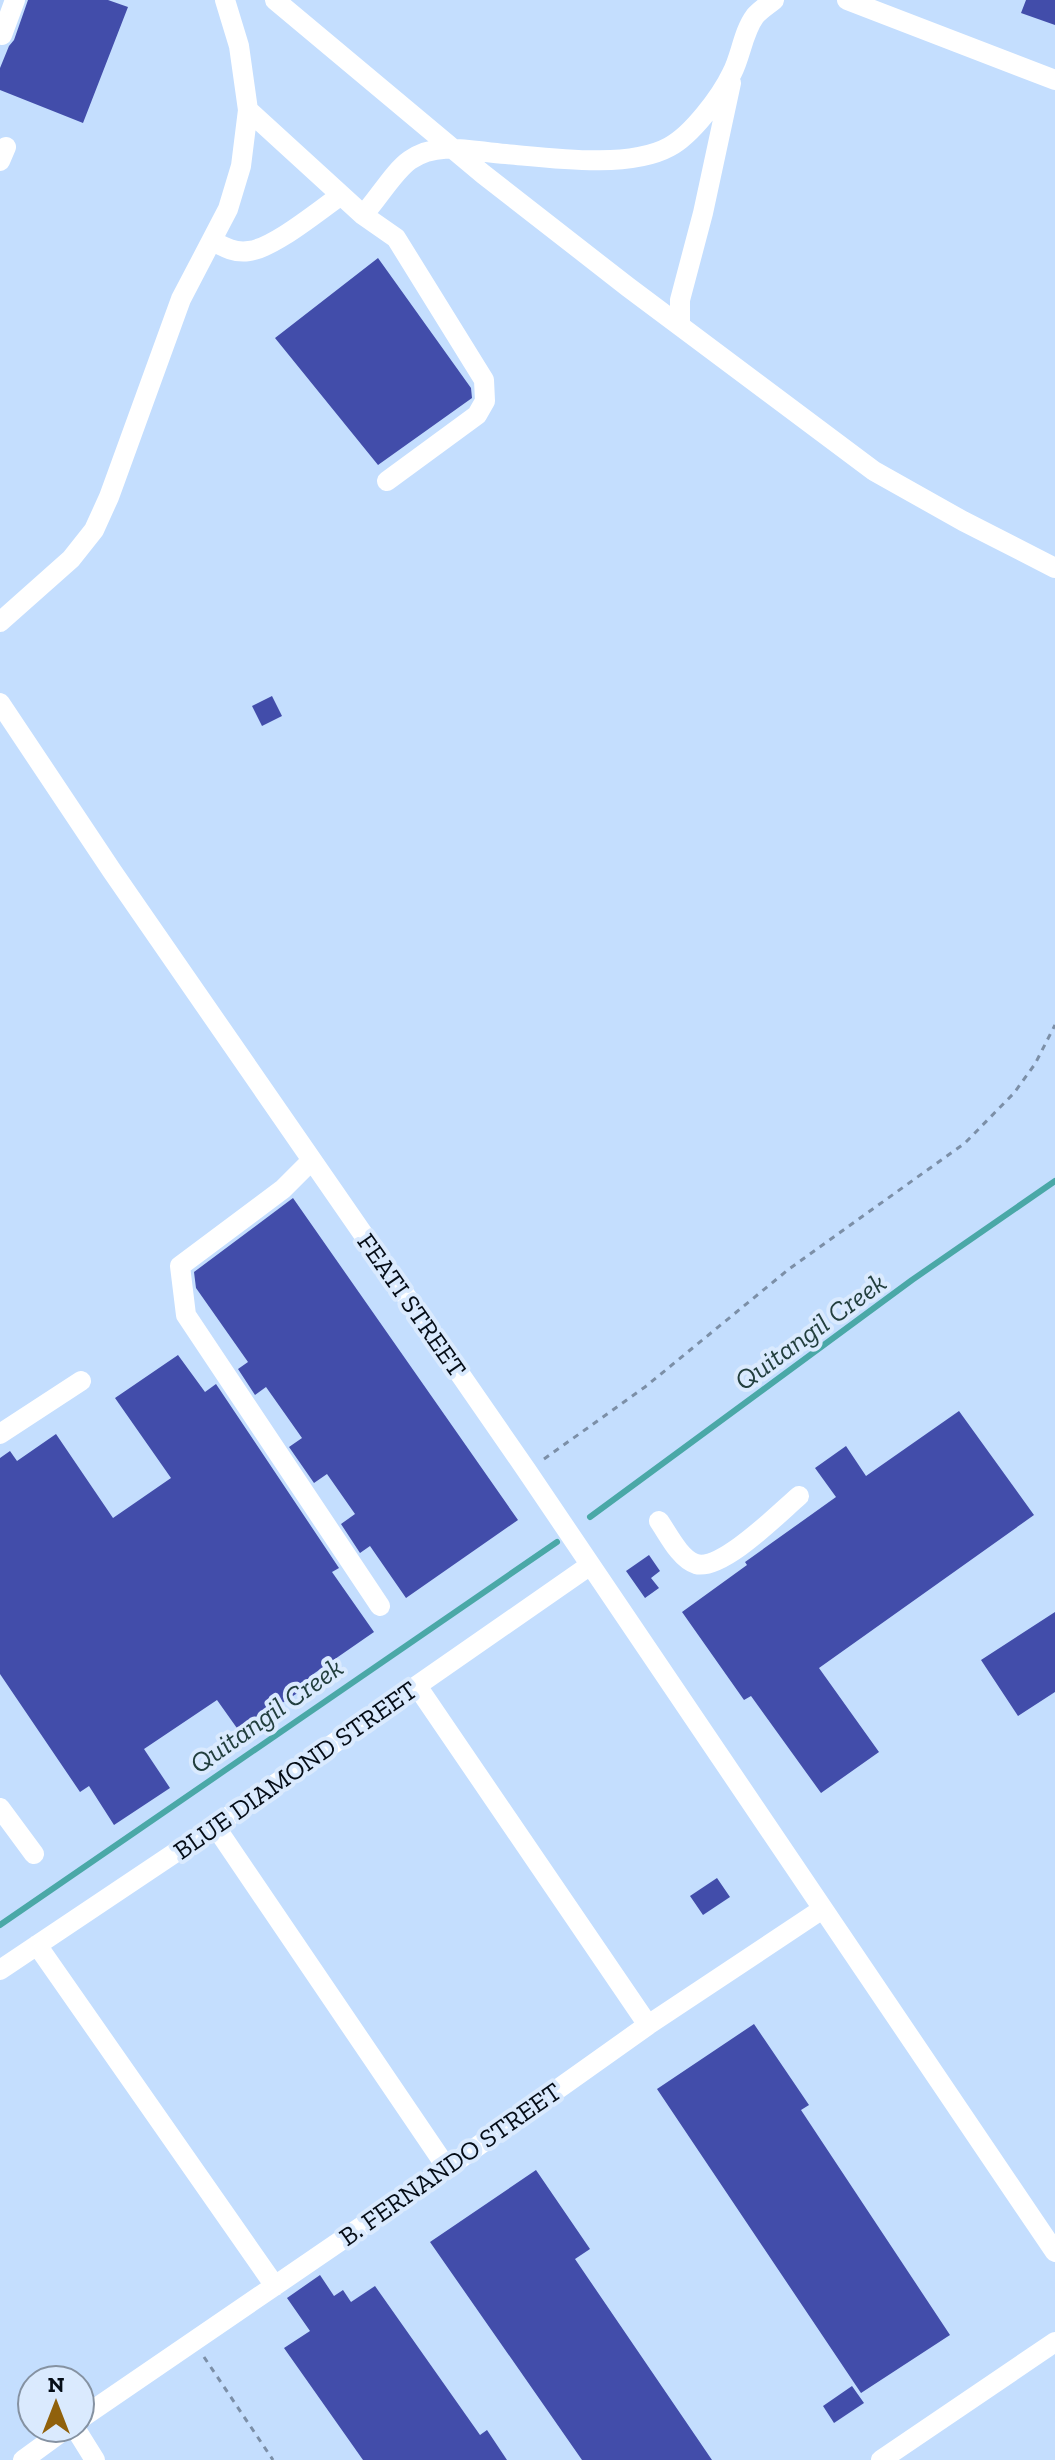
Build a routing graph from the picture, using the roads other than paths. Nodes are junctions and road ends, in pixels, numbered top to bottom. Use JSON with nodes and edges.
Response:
{"nodes":[{"id":1,"x":15,"y":0,"type":"edge"},
{"id":2,"x":225,"y":0,"type":"edge"},
{"id":3,"x":275,"y":0,"type":"edge"},
{"id":4,"x":774,"y":0,"type":"edge"},
{"id":5,"x":847,"y":0,"type":"edge"},
{"id":6,"x":2,"y":35,"type":"dead end"},
{"id":7,"x":733,"y":72,"type":"junction"},
{"id":8,"x":1055,"y":80,"type":"edge"},
{"id":9,"x":248,"y":110,"type":"junction"},
{"id":10,"x":451,"y":148,"type":"junction"},
{"id":11,"x":340,"y":196,"type":"junction"},
{"id":12,"x":363,"y":215,"type":"junction"},
{"id":13,"x":213,"y":241,"type":"junction"},
{"id":14,"x":680,"y":326,"type":"junction"},
{"id":15,"x":387,"y":481,"type":"dead end"},
{"id":16,"x":1055,"y":568,"type":"edge"},
{"id":17,"x":0,"y":622,"type":"edge"},
{"id":18,"x":0,"y":703,"type":"edge"},
{"id":19,"x":311,"y":1161,"type":"junction"},
{"id":20,"x":81,"y":1381,"type":"dead end"},
{"id":21,"x":0,"y":1434,"type":"edge"},
{"id":22,"x":799,"y":1496,"type":"dead end"},
{"id":23,"x":659,"y":1521,"type":"dead end"},
{"id":24,"x":589,"y":1566,"type":"junction"},
{"id":25,"x":380,"y":1606,"type":"dead end"},
{"id":26,"x":417,"y":1686,"type":"junction"},
{"id":27,"x":0,"y":1808,"type":"edge"},
{"id":28,"x":215,"y":1826,"type":"junction"},
{"id":29,"x":34,"y":1854,"type":"dead end"},
{"id":30,"x":821,"y":1910,"type":"junction"},
{"id":31,"x":37,"y":1945,"type":"junction"},
{"id":32,"x":0,"y":1970,"type":"edge"},
{"id":33,"x":648,"y":2025,"type":"junction"},
{"id":34,"x":447,"y":2168,"type":"junction"},
{"id":35,"x":1055,"y":2252,"type":"edge"},
{"id":36,"x":275,"y":2286,"type":"junction"},
{"id":37,"x":1055,"y":2342,"type":"edge"},
{"id":38,"x":96,"y":2408,"type":"edge"},
{"id":39,"x":45,"y":2444,"type":"edge"},
{"id":40,"x":23,"y":2460,"type":"edge"},
{"id":41,"x":881,"y":2460,"type":"edge"}],
"edges":[{"from":1,"to":6,"type":"street"},
{"from":2,"to":9,"type":"street"},
{"from":3,"to":10,"type":"street"},
{"from":4,"to":7,"type":"street"},
{"from":5,"to":8,"type":"street"},
{"from":7,"to":10,"type":"street"},
{"from":7,"to":14,"type":"street"},
{"from":9,"to":11,"type":"street"},
{"from":9,"to":13,"type":"street"},
{"from":10,"to":12,"type":"street"},
{"from":10,"to":14,"type":"street"},
{"from":11,"to":12,"type":"street"},
{"from":11,"to":13,"type":"street"},
{"from":12,"to":15,"type":"street"},
{"from":13,"to":17,"type":"street"},
{"from":14,"to":16,"type":"street"},
{"from":18,"to":19,"type":"street","name":"FEATI STREET"},
{"from":19,"to":24,"type":"street","name":"FEATI STREET"},
{"from":19,"to":25,"type":"street"},
{"from":20,"to":21,"type":"street"},
{"from":22,"to":23,"type":"street"},
{"from":24,"to":26,"type":"street","name":"BLUE DIAMOND STREET"},
{"from":24,"to":30,"type":"street","name":"FEATI STREET"},
{"from":26,"to":28,"type":"street","name":"BLUE DIAMOND STREET"},
{"from":26,"to":33,"type":"street"},
{"from":27,"to":29,"type":"street"},
{"from":28,"to":31,"type":"street","name":"BLUE DIAMOND STREET"},
{"from":28,"to":34,"type":"street"},
{"from":30,"to":33,"type":"street","name":"B. FERNANDO STREET"},
{"from":30,"to":35,"type":"street","name":"FEATI STREET"},
{"from":31,"to":32,"type":"street","name":"BLUE DIAMOND STREET"},
{"from":31,"to":36,"type":"street"},
{"from":33,"to":34,"type":"street","name":"B. FERNANDO STREET"},
{"from":34,"to":36,"type":"street","name":"B. FERNANDO STREET"},
{"from":36,"to":38,"type":"street","name":"B. FERNANDO STREET"},
{"from":37,"to":41,"type":"street"},
{"from":39,"to":40,"type":"street"}]}
